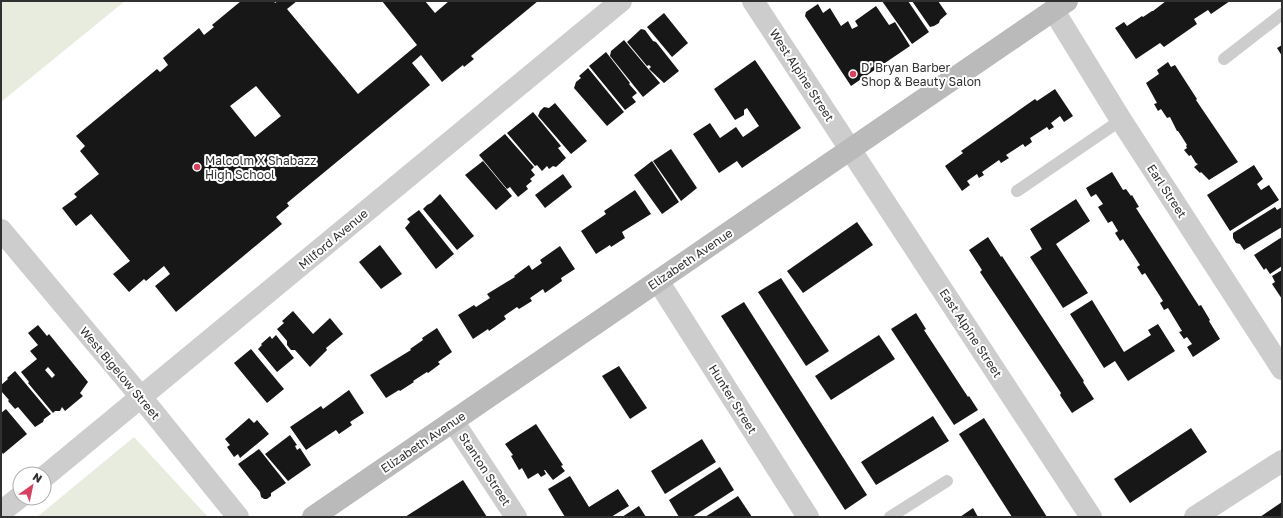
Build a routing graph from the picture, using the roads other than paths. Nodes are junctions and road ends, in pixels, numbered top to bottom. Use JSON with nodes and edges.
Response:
{"nodes":[{"id":1,"x":621,"y":1,"type":"edge"},
{"id":2,"x":753,"y":1,"type":"edge"},
{"id":3,"x":1060,"y":6,"type":"edge"},
{"id":4,"x":1282,"y":14,"type":"edge"},
{"id":5,"x":1224,"y":59,"type":"dead end"},
{"id":6,"x":1121,"y":120,"type":"junction"},
{"id":7,"x":851,"y":150,"type":"junction"},
{"id":8,"x":1017,"y":191,"type":"dead end"},
{"id":9,"x":1,"y":230,"type":"edge"},
{"id":10,"x":658,"y":281,"type":"junction"},
{"id":11,"x":1282,"y":369,"type":"edge"},
{"id":12,"x":141,"y":397,"type":"junction"},
{"id":13,"x":453,"y":421,"type":"junction"},
{"id":14,"x":1282,"y":461,"type":"edge"},
{"id":15,"x":52,"y":470,"type":"edge"},
{"id":16,"x":947,"y":481,"type":"dead end"},
{"id":17,"x":12,"y":503,"type":"edge"},
{"id":18,"x":1,"y":512,"type":"edge"},
{"id":19,"x":238,"y":517,"type":"edge"},
{"id":20,"x":313,"y":517,"type":"edge"},
{"id":21,"x":516,"y":517,"type":"edge"},
{"id":22,"x":808,"y":517,"type":"edge"},
{"id":23,"x":890,"y":517,"type":"edge"},
{"id":24,"x":1091,"y":517,"type":"edge"},
{"id":25,"x":1195,"y":517,"type":"edge"}],
"edges":[{"from":1,"to":12,"type":"street","name":"Milford Avenue"},
{"from":2,"to":7,"type":"street","name":"West Alpine Street"},
{"from":3,"to":6,"type":"street","name":"Earl Street"},
{"from":3,"to":7,"type":"main road","name":"Elizabeth Avenue"},
{"from":4,"to":5,"type":"lane"},
{"from":6,"to":8,"type":"lane"},
{"from":6,"to":11,"type":"street","name":"Earl Street"},
{"from":7,"to":10,"type":"main road","name":"Elizabeth Avenue"},
{"from":7,"to":24,"type":"street","name":"East Alpine Street"},
{"from":9,"to":12,"type":"street","name":"West Bigelow Street"},
{"from":10,"to":13,"type":"main road","name":"Elizabeth Avenue"},
{"from":10,"to":22,"type":"street","name":"Hunter Street"},
{"from":12,"to":15,"type":"street","name":"Milford Avenue"},
{"from":12,"to":19,"type":"street","name":"West Bigelow Street"},
{"from":13,"to":20,"type":"main road","name":"Elizabeth Avenue"},
{"from":13,"to":21,"type":"street","name":"Stanton Street"},
{"from":14,"to":25,"type":"street"},
{"from":16,"to":23,"type":"lane"},
{"from":17,"to":18,"type":"street"}]}
